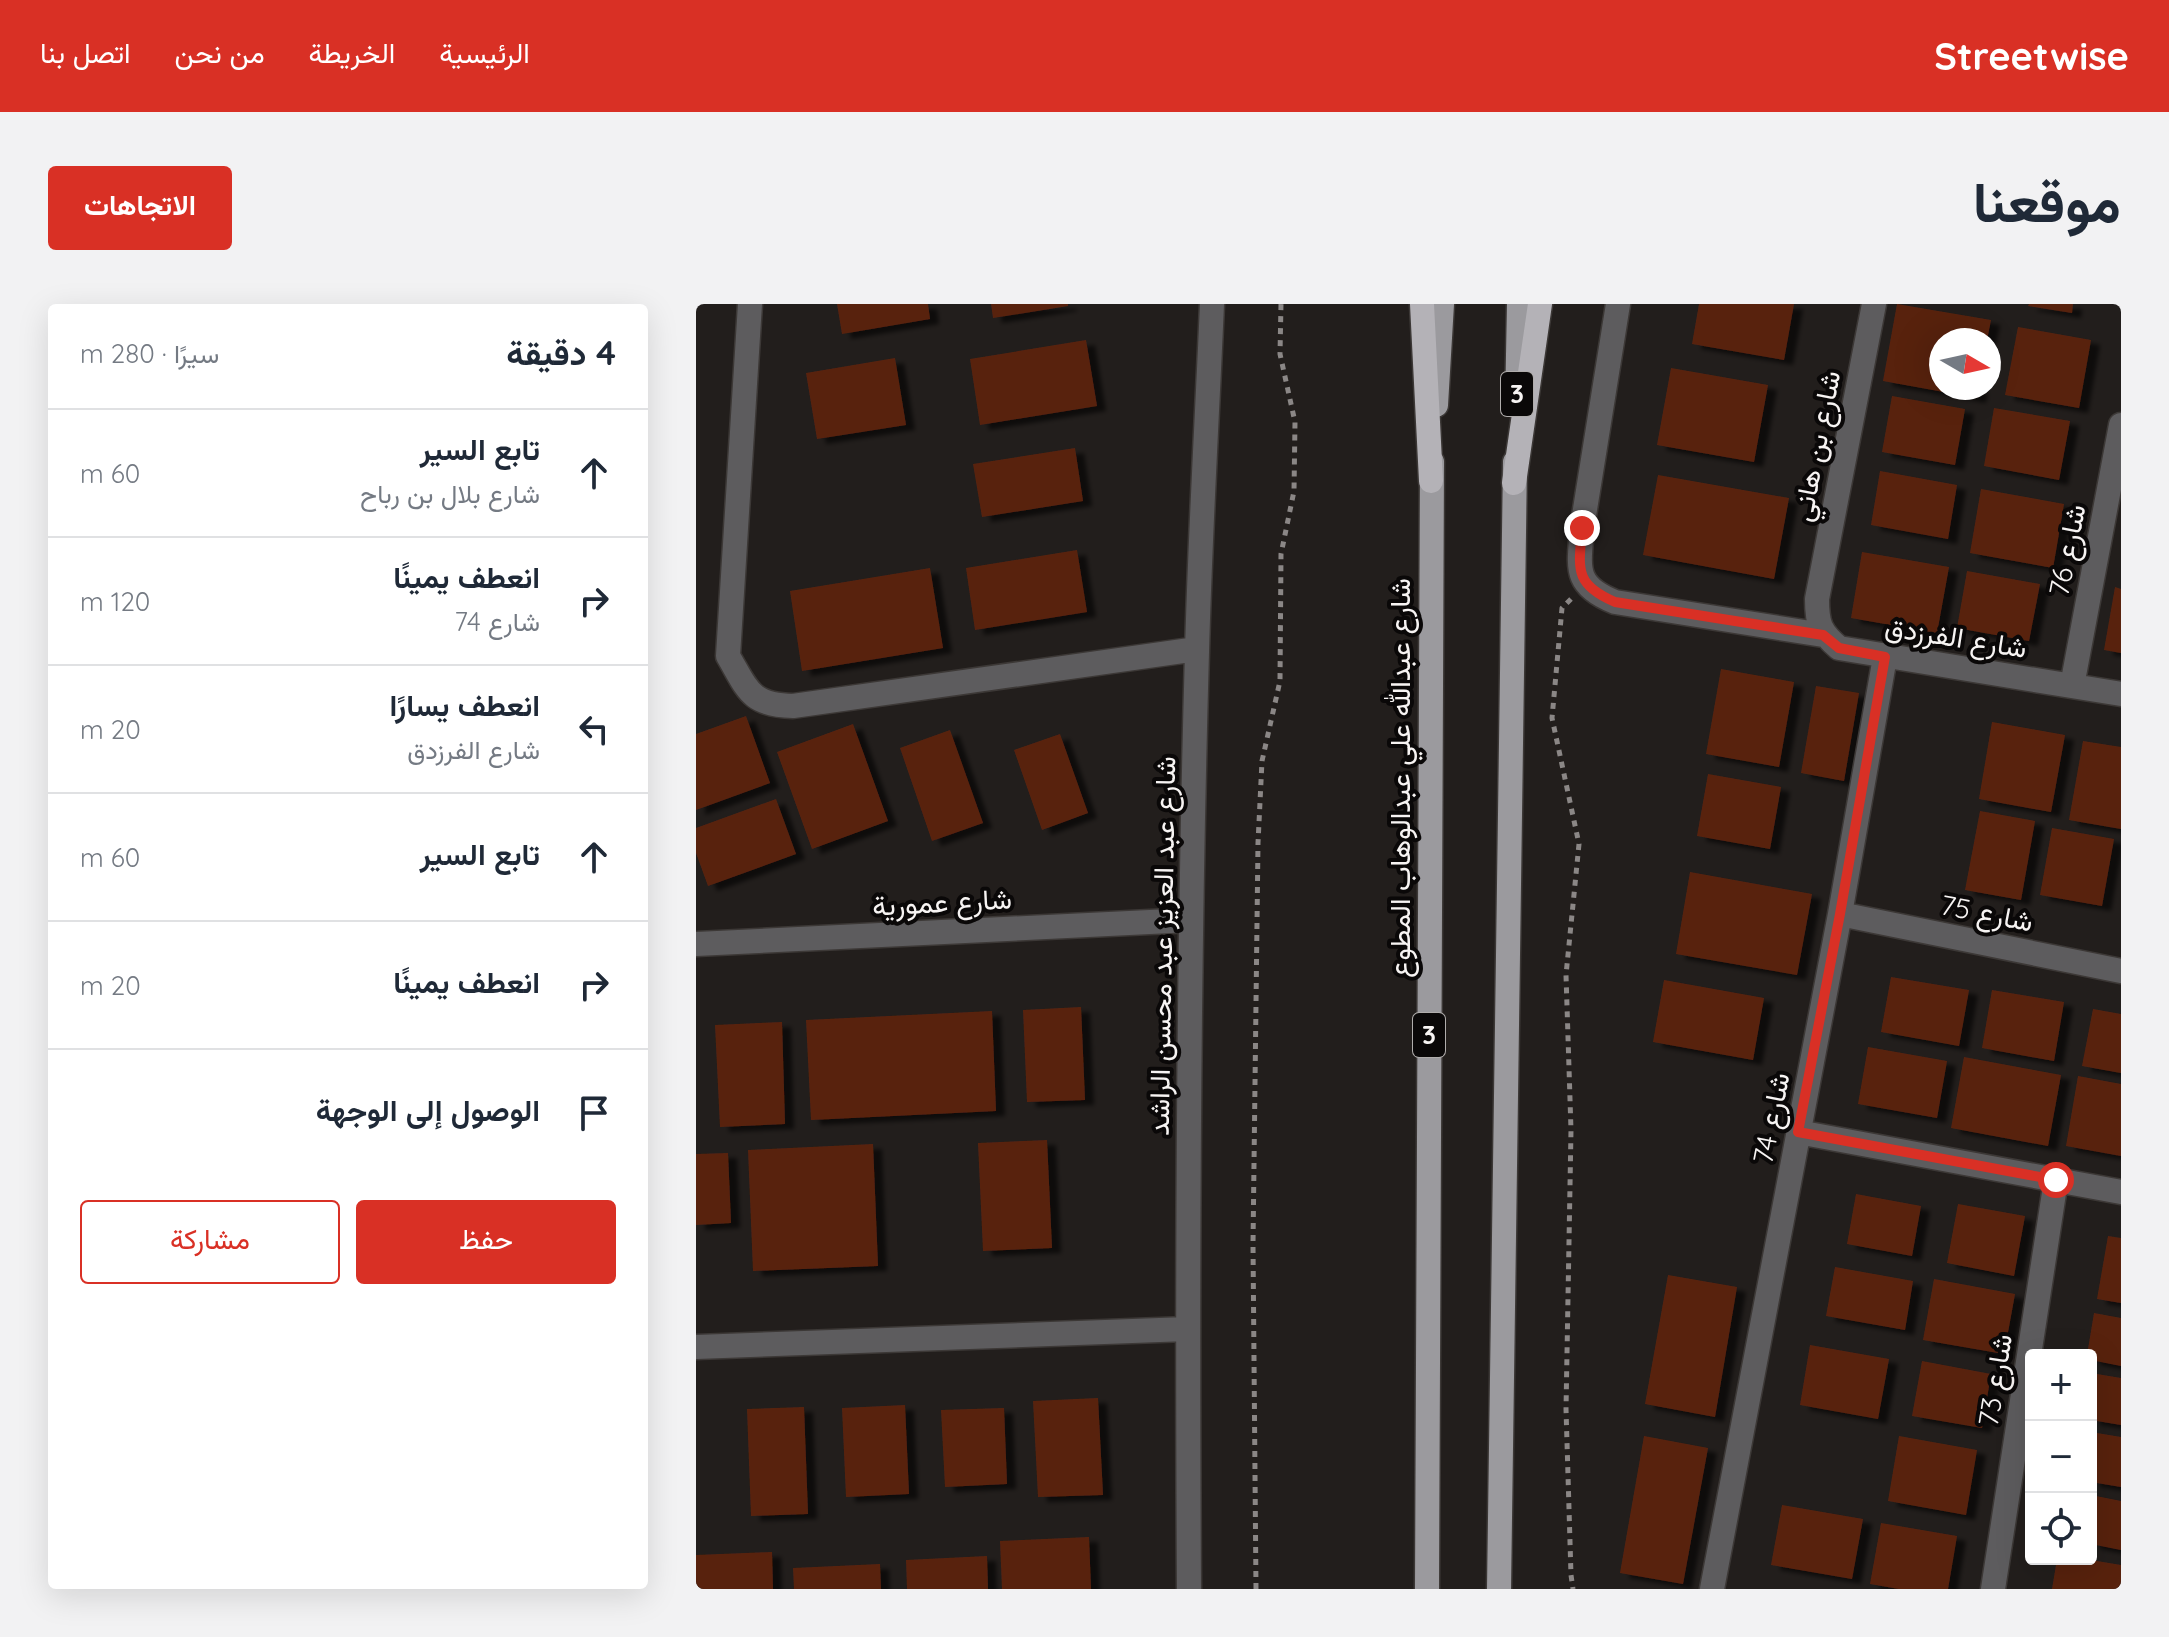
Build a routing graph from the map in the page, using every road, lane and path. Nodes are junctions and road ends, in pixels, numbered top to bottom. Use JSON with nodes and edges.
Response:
{"nodes":[{"id":1,"x":750,"y":304,"type":"edge"},
{"id":2,"x":1212,"y":304,"type":"edge"},
{"id":3,"x":1281,"y":304,"type":"edge"},
{"id":4,"x":1422,"y":304,"type":"edge"},
{"id":5,"x":1442,"y":304,"type":"edge"},
{"id":6,"x":1519,"y":304,"type":"edge"},
{"id":7,"x":1540,"y":304,"type":"edge"},
{"id":8,"x":1618,"y":304,"type":"edge"},
{"id":9,"x":1874,"y":304,"type":"edge"},
{"id":10,"x":2121,"y":425,"type":"edge"},
{"id":11,"x":1431,"y":481,"type":"junction"},
{"id":12,"x":1514,"y":483,"type":"junction"},
{"id":13,"x":1586,"y":584,"type":"junction"},
{"id":14,"x":1823,"y":635,"type":"junction"},
{"id":15,"x":1197,"y":649,"type":"junction"},
{"id":16,"x":1885,"y":657,"type":"junction"},
{"id":17,"x":2072,"y":686,"type":"junction"},
{"id":18,"x":2121,"y":694,"type":"edge"},
{"id":19,"x":1840,"y":914,"type":"junction"},
{"id":20,"x":1191,"y":920,"type":"junction"},
{"id":21,"x":696,"y":944,"type":"edge"},
{"id":22,"x":2121,"y":971,"type":"edge"},
{"id":23,"x":1798,"y":1132,"type":"junction"},
{"id":24,"x":2056,"y":1180,"type":"junction"},
{"id":25,"x":2121,"y":1192,"type":"edge"},
{"id":26,"x":1187,"y":1329,"type":"junction"},
{"id":27,"x":696,"y":1347,"type":"edge"},
{"id":28,"x":1189,"y":1589,"type":"edge"},
{"id":29,"x":1256,"y":1589,"type":"edge"},
{"id":30,"x":1427,"y":1589,"type":"edge"},
{"id":31,"x":1499,"y":1589,"type":"edge"},
{"id":32,"x":1573,"y":1589,"type":"edge"},
{"id":33,"x":1712,"y":1589,"type":"edge"},
{"id":34,"x":1993,"y":1589,"type":"edge"}],
"edges":[{"from":1,"to":15,"type":"street"},
{"from":2,"to":15,"type":"street","name":"شارع عبد العزيز عبد محسن الراشد"},
{"from":3,"to":29,"type":"path"},
{"from":4,"to":11,"type":"highway"},
{"from":5,"to":11,"type":"main road","name":"شارع عبدالله علي عبدالوهاب المطوع","number":"3"},
{"from":6,"to":12,"type":"main road","number":"3"},
{"from":7,"to":12,"type":"highway"},
{"from":8,"to":13,"type":"street"},
{"from":9,"to":14,"type":"street","name":"شارع بن هاني"},
{"from":10,"to":17,"type":"street","name":"شارع 76"},
{"from":11,"to":30,"type":"main road","name":"شارع عبدالله علي عبدالوهاب المطوع","number":"3"},
{"from":12,"to":31,"type":"main road","number":"3"},
{"from":13,"to":14,"type":"street","name":"شارع الفرزدق"},
{"from":13,"to":32,"type":"path"},
{"from":14,"to":16,"type":"street","name":"شارع الفرزدق"},
{"from":15,"to":20,"type":"street","name":"شارع عبد العزيز عبد محسن الراشد"},
{"from":16,"to":17,"type":"street","name":"شارع الفرزدق"},
{"from":16,"to":19,"type":"street","name":"شارع 74"},
{"from":17,"to":18,"type":"street","name":"شارع الفرزدق"},
{"from":19,"to":22,"type":"street","name":"شارع 75"},
{"from":19,"to":23,"type":"street","name":"شارع 74"},
{"from":20,"to":21,"type":"street","name":"شارع عمورية"},
{"from":20,"to":26,"type":"street","name":"شارع عبد العزيز عبد محسن الراشد"},
{"from":23,"to":24,"type":"street"},
{"from":23,"to":33,"type":"street","name":"شارع 74"},
{"from":24,"to":25,"type":"street"},
{"from":24,"to":34,"type":"street","name":"شارع 73"},
{"from":26,"to":27,"type":"street"},
{"from":26,"to":28,"type":"street","name":"شارع عبد العزيز عبد محسن الراشد"}]}
